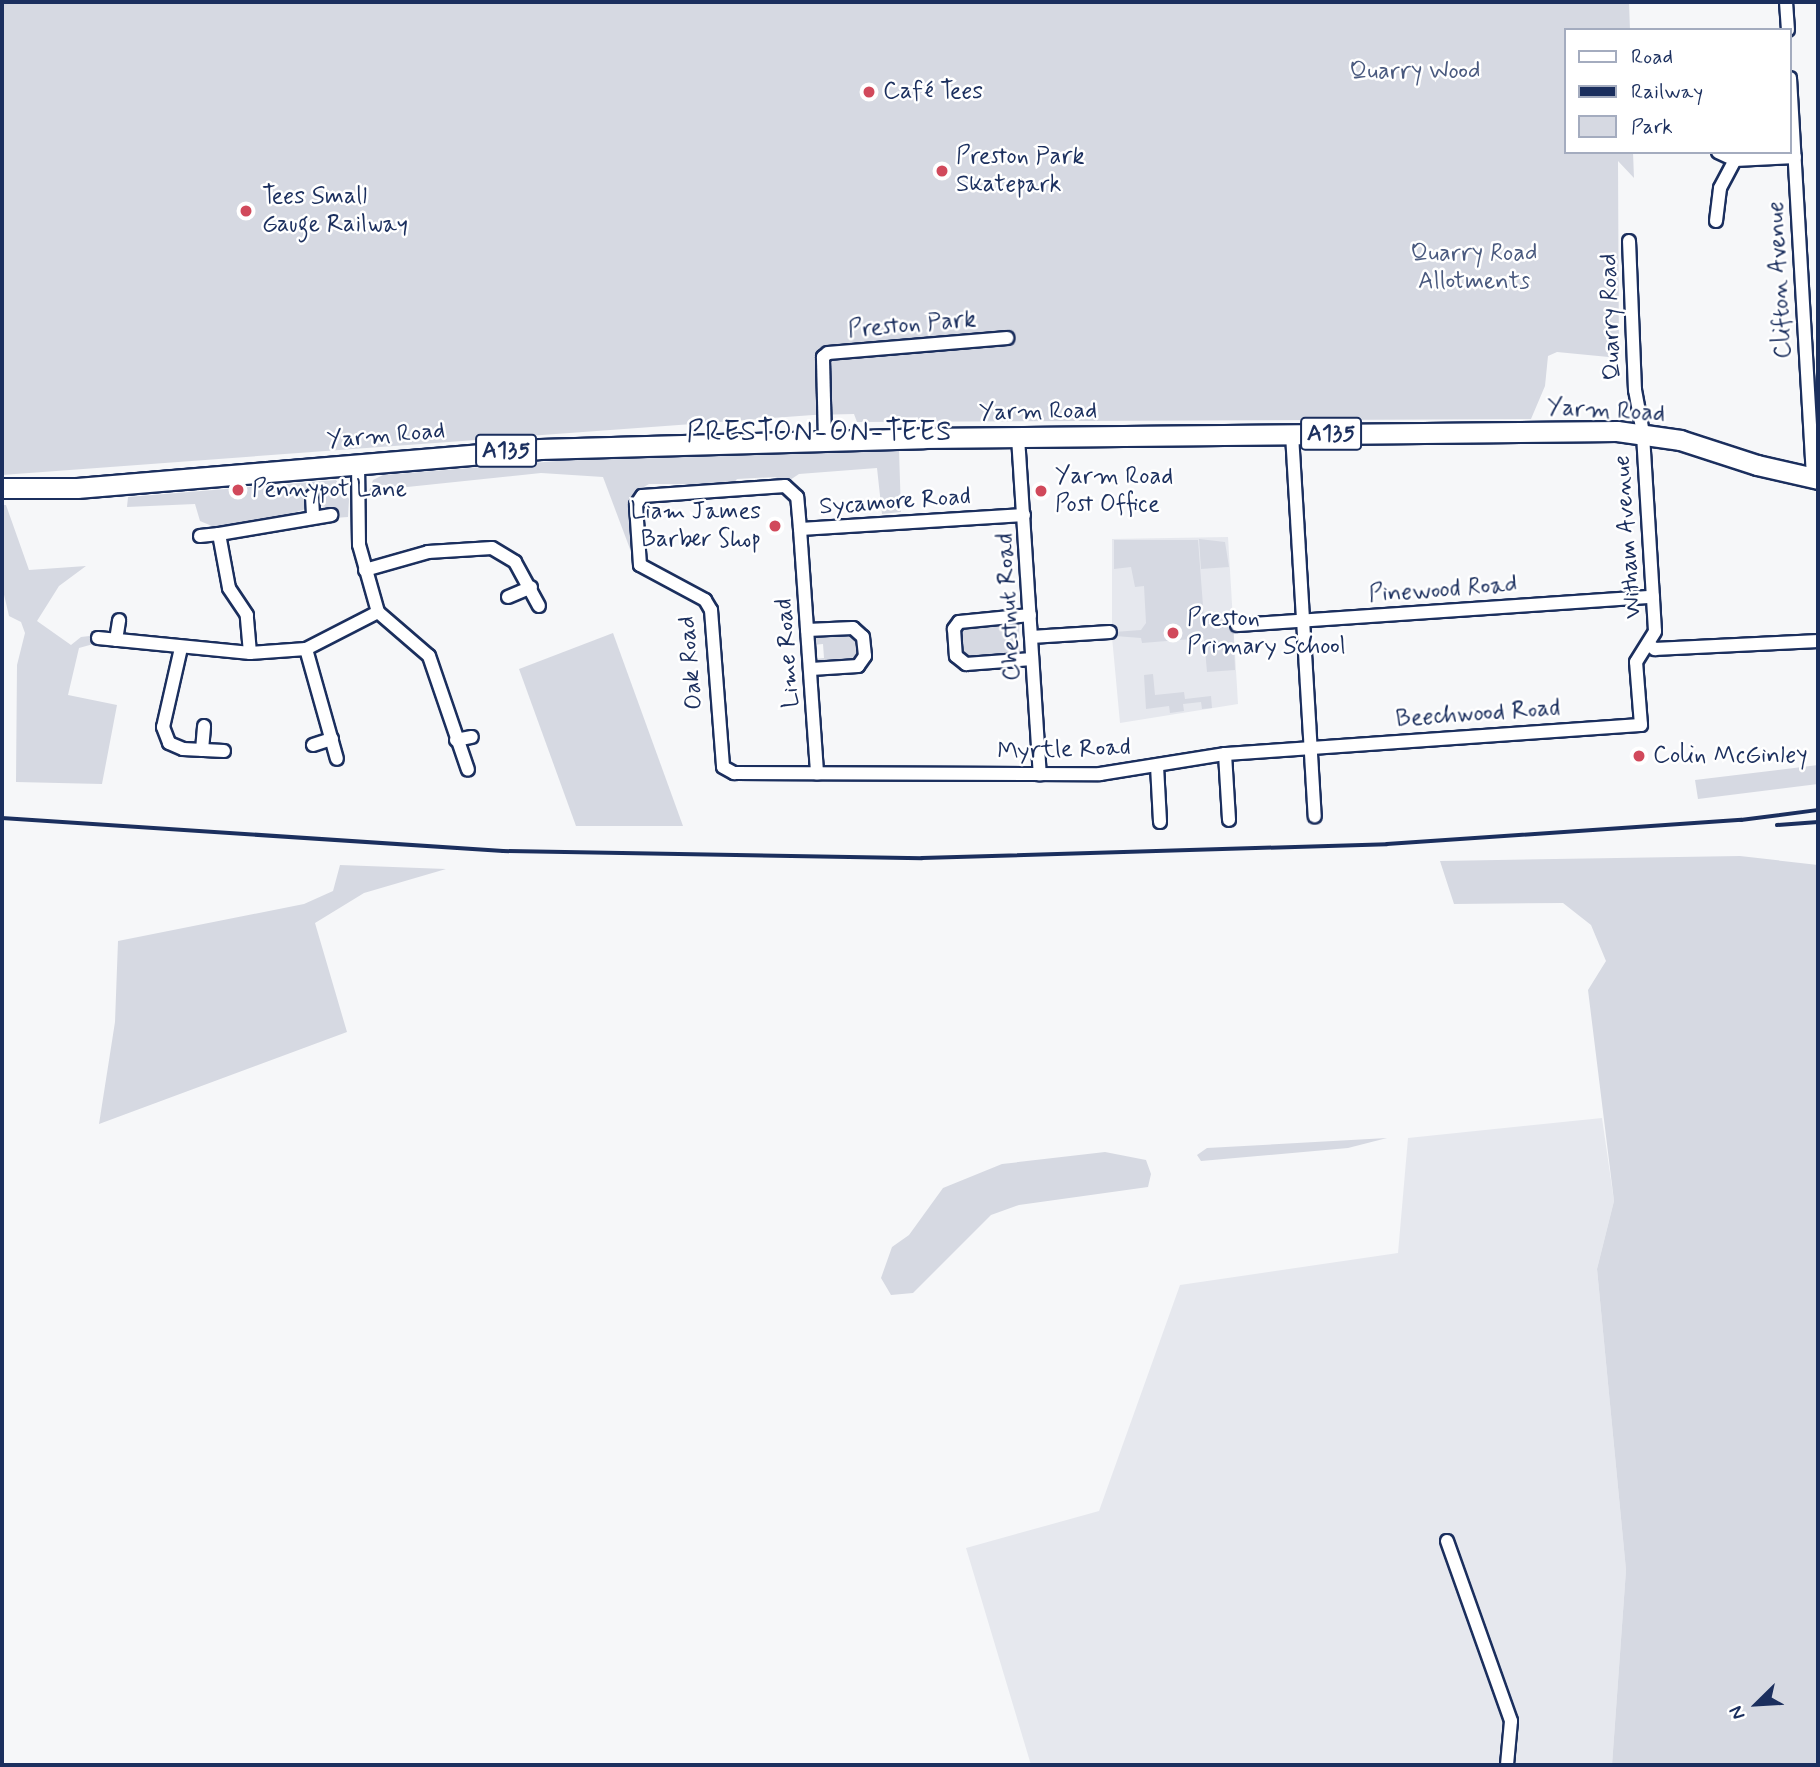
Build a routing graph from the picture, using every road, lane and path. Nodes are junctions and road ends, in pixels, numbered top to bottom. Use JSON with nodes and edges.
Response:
{"nodes":[{"id":1,"x":1786,"y":2,"type":"edge"},
{"id":2,"x":1788,"y":28,"type":"edge"},
{"id":3,"x":1792,"y":110,"type":"edge"},
{"id":4,"x":1722,"y":154,"type":"edge"},
{"id":5,"x":1795,"y":157,"type":"junction"},
{"id":6,"x":1735,"y":160,"type":"junction"},
{"id":7,"x":1716,"y":221,"type":"dead end"},
{"id":8,"x":1629,"y":241,"type":"dead end"},
{"id":9,"x":1007,"y":338,"type":"dead end"},
{"id":10,"x":1643,"y":433,"type":"junction"},
{"id":11,"x":1292,"y":434,"type":"junction"},
{"id":12,"x":1018,"y":438,"type":"junction"},
{"id":13,"x":825,"y":441,"type":"junction"},
{"id":14,"x":358,"y":463,"type":"junction"},
{"id":15,"x":1816,"y":479,"type":"edge"},
{"id":16,"x":2,"y":488,"type":"edge"},
{"id":17,"x":312,"y":496,"type":"dead end"},
{"id":18,"x":638,"y":500,"type":"joint"},
{"id":19,"x":331,"y":515,"type":"dead end"},
{"id":20,"x":1024,"y":515,"type":"junction"},
{"id":21,"x":313,"y":517,"type":"junction"},
{"id":22,"x":800,"y":529,"type":"junction"},
{"id":23,"x":219,"y":534,"type":"junction"},
{"id":24,"x":200,"y":536,"type":"dead end"},
{"id":25,"x":365,"y":570,"type":"junction"},
{"id":26,"x":531,"y":587,"type":"junction"},
{"id":27,"x":509,"y":597,"type":"dead end"},
{"id":28,"x":1653,"y":597,"type":"junction"},
{"id":29,"x":539,"y":606,"type":"dead end"},
{"id":30,"x":378,"y":612,"type":"junction"},
{"id":31,"x":1030,"y":615,"type":"junction"},
{"id":32,"x":119,"y":620,"type":"dead end"},
{"id":33,"x":1303,"y":620,"type":"junction"},
{"id":34,"x":1237,"y":625,"type":"dead end"},
{"id":35,"x":807,"y":630,"type":"junction"},
{"id":36,"x":1110,"y":632,"type":"dead end"},
{"id":37,"x":1031,"y":637,"type":"junction"},
{"id":38,"x":98,"y":638,"type":"dead end"},
{"id":39,"x":116,"y":640,"type":"junction"},
{"id":40,"x":1818,"y":641,"type":"edge"},
{"id":41,"x":1648,"y":644,"type":"junction"},
{"id":42,"x":181,"y":648,"type":"junction"},
{"id":43,"x":306,"y":649,"type":"junction"},
{"id":44,"x":250,"y":653,"type":"junction"},
{"id":45,"x":1032,"y":659,"type":"junction"},
{"id":46,"x":811,"y":669,"type":"junction"},
{"id":47,"x":1641,"y":717,"type":"joint"},
{"id":48,"x":204,"y":726,"type":"dead end"},
{"id":49,"x":472,"y":737,"type":"dead end"},
{"id":50,"x":332,"y":740,"type":"junction"},
{"id":51,"x":456,"y":740,"type":"junction"},
{"id":52,"x":313,"y":745,"type":"dead end"},
{"id":53,"x":1310,"y":747,"type":"junction"},
{"id":54,"x":202,"y":750,"type":"junction"},
{"id":55,"x":224,"y":751,"type":"dead end"},
{"id":56,"x":1225,"y":754,"type":"junction"},
{"id":57,"x":337,"y":759,"type":"dead end"},
{"id":58,"x":1157,"y":766,"type":"junction"},
{"id":59,"x":468,"y":770,"type":"dead end"},
{"id":60,"x":817,"y":773,"type":"junction"},
{"id":61,"x":1040,"y":774,"type":"junction"},
{"id":62,"x":1315,"y":816,"type":"dead end"},
{"id":63,"x":1229,"y":820,"type":"dead end"},
{"id":64,"x":1160,"y":822,"type":"dead end"},
{"id":65,"x":1447,"y":1541,"type":"dead end"},
{"id":66,"x":1507,"y":1765,"type":"edge"}],
"edges":[{"from":1,"to":2,"type":"street"},
{"from":3,"to":5,"type":"street","name":"Clifton Avenue"},
{"from":4,"to":6,"type":"street"},
{"from":5,"to":6,"type":"street"},
{"from":5,"to":15,"type":"street","name":"Clifton Avenue"},
{"from":6,"to":7,"type":"street"},
{"from":8,"to":10,"type":"street","name":"Quarry Road"},
{"from":9,"to":13,"type":"street","name":"Preston Park"},
{"from":10,"to":11,"type":"main road","name":"Yarm Road","number":"A135"},
{"from":10,"to":15,"type":"main road","name":"Yarm Road","number":"A135"},
{"from":10,"to":28,"type":"street","name":"Witham Avenue"},
{"from":11,"to":12,"type":"main road","name":"Yarm Road","number":"A135"},
{"from":11,"to":33,"type":"street"},
{"from":12,"to":13,"type":"main road","name":"Yarm Road","number":"A135"},
{"from":12,"to":20,"type":"street","name":"Chestnut Road"},
{"from":13,"to":14,"type":"main road","name":"Yarm Road","number":"A135"},
{"from":14,"to":16,"type":"main road","name":"Yarm Road","number":"A135"},
{"from":14,"to":25,"type":"street"},
{"from":17,"to":21,"type":"street"},
{"from":18,"to":22,"type":"street","name":"Sycamore Road"},
{"from":18,"to":60,"type":"street","name":"Oak Road"},
{"from":19,"to":21,"type":"street"},
{"from":20,"to":22,"type":"street","name":"Sycamore Road"},
{"from":20,"to":31,"type":"street","name":"Chestnut Road"},
{"from":21,"to":23,"type":"street"},
{"from":22,"to":35,"type":"street","name":"Lime Road"},
{"from":23,"to":24,"type":"street"},
{"from":23,"to":44,"type":"street"},
{"from":25,"to":26,"type":"street"},
{"from":25,"to":30,"type":"street"},
{"from":26,"to":27,"type":"street"},
{"from":26,"to":29,"type":"street"},
{"from":28,"to":33,"type":"street","name":"Pinewood Road"},
{"from":28,"to":41,"type":"street","name":"Witham Avenue"},
{"from":30,"to":43,"type":"street"},
{"from":30,"to":51,"type":"street"},
{"from":31,"to":37,"type":"street","name":"Chestnut Road"},
{"from":31,"to":45,"type":"street"},
{"from":32,"to":39,"type":"street"},
{"from":33,"to":34,"type":"street","name":"Pinewood Road"},
{"from":33,"to":53,"type":"street"},
{"from":35,"to":46,"type":"street","name":"Lime Road"},
{"from":35,"to":46,"type":"street"},
{"from":36,"to":37,"type":"street"},
{"from":37,"to":45,"type":"street","name":"Chestnut Road"},
{"from":38,"to":39,"type":"street"},
{"from":39,"to":42,"type":"street"},
{"from":40,"to":41,"type":"street"},
{"from":41,"to":47,"type":"street","name":"Witham Avenue"},
{"from":42,"to":44,"type":"street"},
{"from":42,"to":54,"type":"street"},
{"from":43,"to":44,"type":"street"},
{"from":43,"to":50,"type":"street"},
{"from":45,"to":61,"type":"street","name":"Chestnut Road"},
{"from":46,"to":60,"type":"street","name":"Lime Road"},
{"from":47,"to":53,"type":"street","name":"Beechwood Road"},
{"from":48,"to":54,"type":"street"},
{"from":49,"to":51,"type":"street"},
{"from":50,"to":52,"type":"street"},
{"from":50,"to":57,"type":"street"},
{"from":51,"to":59,"type":"street"},
{"from":53,"to":56,"type":"street","name":"Myrtle Road"},
{"from":53,"to":62,"type":"street"},
{"from":54,"to":55,"type":"street"},
{"from":56,"to":58,"type":"street","name":"Myrtle Road"},
{"from":56,"to":63,"type":"street"},
{"from":58,"to":61,"type":"street","name":"Myrtle Road"},
{"from":58,"to":64,"type":"street"},
{"from":60,"to":61,"type":"street","name":"Myrtle Road"},
{"from":65,"to":66,"type":"street"}]}
